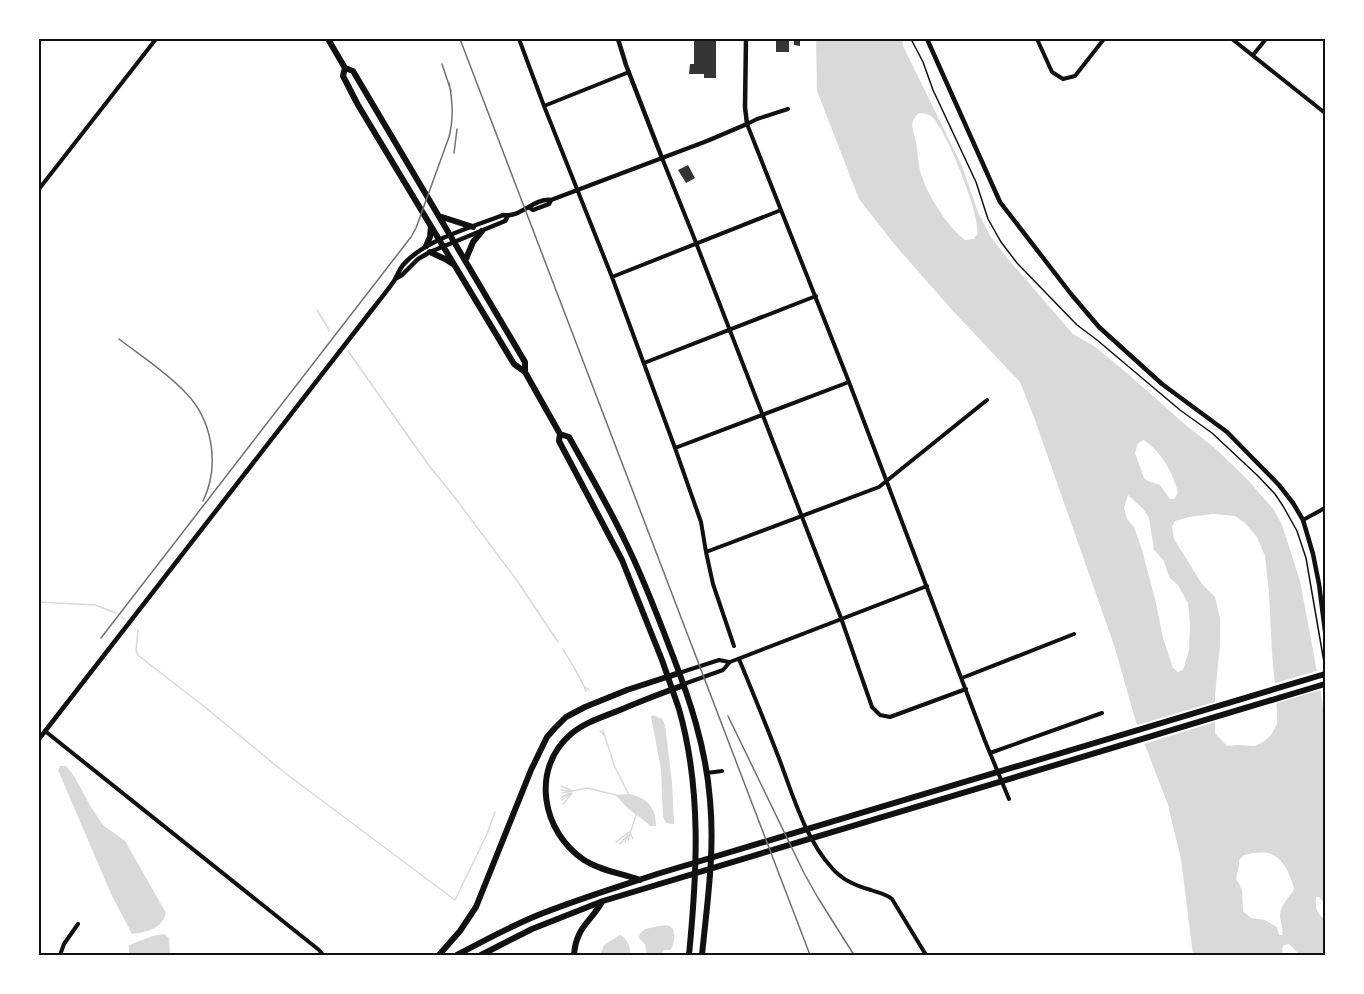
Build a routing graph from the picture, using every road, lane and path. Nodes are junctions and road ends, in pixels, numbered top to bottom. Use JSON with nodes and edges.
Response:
{"nodes":[{"id":1,"x":156,"y":39,"type":"edge"},
{"id":2,"x":328,"y":39,"type":"edge"},
{"id":3,"x":519,"y":39,"type":"edge"},
{"id":4,"x":618,"y":39,"type":"edge"},
{"id":5,"x":746,"y":39,"type":"edge"},
{"id":6,"x":927,"y":39,"type":"edge"},
{"id":7,"x":1037,"y":39,"type":"edge"},
{"id":8,"x":1104,"y":39,"type":"edge"},
{"id":9,"x":1232,"y":39,"type":"edge"},
{"id":10,"x":1266,"y":39,"type":"edge"},
{"id":11,"x":1253,"y":56,"type":"junction"},
{"id":12,"x":345,"y":68,"type":"junction"},
{"id":13,"x":629,"y":72,"type":"junction"},
{"id":14,"x":543,"y":105,"type":"junction"},
{"id":15,"x":788,"y":109,"type":"dead end"},
{"id":16,"x":1325,"y":113,"type":"edge"},
{"id":17,"x":747,"y":124,"type":"junction"},
{"id":18,"x":662,"y":158,"type":"junction"},
{"id":19,"x":39,"y":189,"type":"edge"},
{"id":20,"x":577,"y":190,"type":"junction"},
{"id":21,"x":782,"y":210,"type":"junction"},
{"id":22,"x":508,"y":216,"type":"junction"},
{"id":23,"x":441,"y":217,"type":"junction"},
{"id":24,"x":431,"y":226,"type":"junction"},
{"id":25,"x":473,"y":227,"type":"junction"},
{"id":26,"x":482,"y":231,"type":"junction"},
{"id":27,"x":453,"y":238,"type":"junction"},
{"id":28,"x":441,"y":243,"type":"junction"},
{"id":29,"x":697,"y":244,"type":"junction"},
{"id":30,"x":428,"y":249,"type":"junction"},
{"id":31,"x":466,"y":259,"type":"junction"},
{"id":32,"x":454,"y":265,"type":"junction"},
{"id":33,"x":612,"y":277,"type":"junction"},
{"id":34,"x":816,"y":296,"type":"junction"},
{"id":35,"x":730,"y":329,"type":"junction"},
{"id":36,"x":644,"y":363,"type":"junction"},
{"id":37,"x":525,"y":372,"type":"junction"},
{"id":38,"x":849,"y":382,"type":"junction"},
{"id":39,"x":987,"y":400,"type":"dead end"},
{"id":40,"x":763,"y":415,"type":"junction"},
{"id":41,"x":560,"y":434,"type":"junction"},
{"id":42,"x":675,"y":448,"type":"junction"},
{"id":43,"x":887,"y":481,"type":"junction"},
{"id":44,"x":1325,"y":508,"type":"edge"},
{"id":45,"x":801,"y":517,"type":"junction"},
{"id":46,"x":1303,"y":520,"type":"junction"},
{"id":47,"x":706,"y":552,"type":"junction"},
{"id":48,"x":927,"y":586,"type":"junction"},
{"id":49,"x":841,"y":618,"type":"junction"},
{"id":50,"x":1325,"y":631,"type":"edge"},
{"id":51,"x":1074,"y":634,"type":"dead end"},
{"id":52,"x":734,"y":646,"type":"dead end"},
{"id":53,"x":739,"y":658,"type":"junction"},
{"id":54,"x":730,"y":662,"type":"junction"},
{"id":55,"x":680,"y":673,"type":"junction"},
{"id":56,"x":1325,"y":674,"type":"edge"},
{"id":57,"x":668,"y":676,"type":"junction"},
{"id":58,"x":962,"y":678,"type":"junction"},
{"id":59,"x":1325,"y":684,"type":"edge"},
{"id":60,"x":684,"y":685,"type":"junction"},
{"id":61,"x":672,"y":689,"type":"junction"},
{"id":62,"x":966,"y":689,"type":"junction"},
{"id":63,"x":1102,"y":713,"type":"dead end"},
{"id":64,"x":45,"y":731,"type":"junction"},
{"id":65,"x":39,"y":739,"type":"edge"},
{"id":66,"x":990,"y":753,"type":"junction"},
{"id":67,"x":722,"y":771,"type":"dead end"},
{"id":68,"x":707,"y":773,"type":"junction"},
{"id":69,"x":1009,"y":799,"type":"dead end"},
{"id":70,"x":640,"y":880,"type":"junction"},
{"id":71,"x":603,"y":901,"type":"junction"},
{"id":72,"x":78,"y":924,"type":"dead end"},
{"id":73,"x":60,"y":955,"type":"edge"},
{"id":74,"x":322,"y":955,"type":"edge"},
{"id":75,"x":439,"y":955,"type":"edge"},
{"id":76,"x":457,"y":955,"type":"edge"},
{"id":77,"x":481,"y":955,"type":"edge"},
{"id":78,"x":574,"y":955,"type":"edge"},
{"id":79,"x":689,"y":955,"type":"edge"},
{"id":80,"x":702,"y":955,"type":"edge"},
{"id":81,"x":926,"y":955,"type":"edge"}],
"edges":[{"from":1,"to":19,"type":"street"},
{"from":2,"to":12,"type":"main road"},
{"from":3,"to":14,"type":"street"},
{"from":4,"to":13,"type":"street"},
{"from":5,"to":17,"type":"street"},
{"from":6,"to":46,"type":"street"},
{"from":7,"to":8,"type":"street"},
{"from":9,"to":11,"type":"street"},
{"from":10,"to":11,"type":"street"},
{"from":11,"to":16,"type":"street"},
{"from":12,"to":23,"type":"main road"},
{"from":12,"to":24,"type":"main road"},
{"from":13,"to":14,"type":"street"},
{"from":13,"to":18,"type":"street"},
{"from":14,"to":20,"type":"street"},
{"from":15,"to":17,"type":"street"},
{"from":17,"to":18,"type":"street"},
{"from":17,"to":21,"type":"street"},
{"from":18,"to":20,"type":"street"},
{"from":18,"to":29,"type":"street"},
{"from":20,"to":22,"type":"street"},
{"from":20,"to":33,"type":"street"},
{"from":21,"to":29,"type":"street"},
{"from":21,"to":34,"type":"street"},
{"from":22,"to":25,"type":"street"},
{"from":22,"to":26,"type":"street"},
{"from":23,"to":25,"type":"main road"},
{"from":23,"to":27,"type":"main road"},
{"from":24,"to":28,"type":"main road"},
{"from":24,"to":30,"type":"main road"},
{"from":25,"to":27,"type":"street"},
{"from":26,"to":27,"type":"street"},
{"from":26,"to":31,"type":"main road"},
{"from":27,"to":28,"type":"street"},
{"from":27,"to":31,"type":"main road"},
{"from":28,"to":30,"type":"street"},
{"from":28,"to":32,"type":"main road"},
{"from":29,"to":33,"type":"street"},
{"from":29,"to":35,"type":"street"},
{"from":30,"to":32,"type":"main road"},
{"from":30,"to":64,"type":"street"},
{"from":31,"to":37,"type":"main road"},
{"from":32,"to":37,"type":"main road"},
{"from":33,"to":36,"type":"street"},
{"from":34,"to":35,"type":"street"},
{"from":34,"to":38,"type":"street"},
{"from":35,"to":36,"type":"street"},
{"from":35,"to":40,"type":"street"},
{"from":36,"to":42,"type":"street"},
{"from":37,"to":41,"type":"main road"},
{"from":38,"to":40,"type":"street"},
{"from":38,"to":43,"type":"street"},
{"from":39,"to":43,"type":"street"},
{"from":40,"to":42,"type":"street"},
{"from":40,"to":45,"type":"street"},
{"from":41,"to":55,"type":"main road"},
{"from":41,"to":57,"type":"main road"},
{"from":42,"to":47,"type":"street"},
{"from":43,"to":45,"type":"street"},
{"from":43,"to":48,"type":"street"},
{"from":44,"to":46,"type":"street"},
{"from":45,"to":47,"type":"street"},
{"from":45,"to":49,"type":"street"},
{"from":46,"to":50,"type":"street"},
{"from":47,"to":52,"type":"street"},
{"from":48,"to":49,"type":"street"},
{"from":48,"to":58,"type":"street"},
{"from":49,"to":53,"type":"street"},
{"from":49,"to":62,"type":"street"},
{"from":51,"to":58,"type":"street"},
{"from":53,"to":54,"type":"street"},
{"from":53,"to":81,"type":"street"},
{"from":54,"to":55,"type":"street"},
{"from":54,"to":60,"type":"street"},
{"from":55,"to":57,"type":"main road"},
{"from":55,"to":60,"type":"main road"},
{"from":56,"to":70,"type":"main road"},
{"from":57,"to":61,"type":"main road"},
{"from":57,"to":75,"type":"main road"},
{"from":58,"to":62,"type":"street"},
{"from":59,"to":71,"type":"main road"},
{"from":60,"to":61,"type":"main road"},
{"from":60,"to":68,"type":"main road"},
{"from":61,"to":70,"type":"main road"},
{"from":61,"to":79,"type":"main road"},
{"from":62,"to":66,"type":"street"},
{"from":63,"to":66,"type":"street"},
{"from":64,"to":65,"type":"street"},
{"from":64,"to":74,"type":"street"},
{"from":66,"to":69,"type":"street"},
{"from":67,"to":68,"type":"street"},
{"from":68,"to":80,"type":"main road"},
{"from":70,"to":76,"type":"main road"},
{"from":71,"to":77,"type":"main road"},
{"from":71,"to":78,"type":"main road"},
{"from":72,"to":73,"type":"street"}]}
